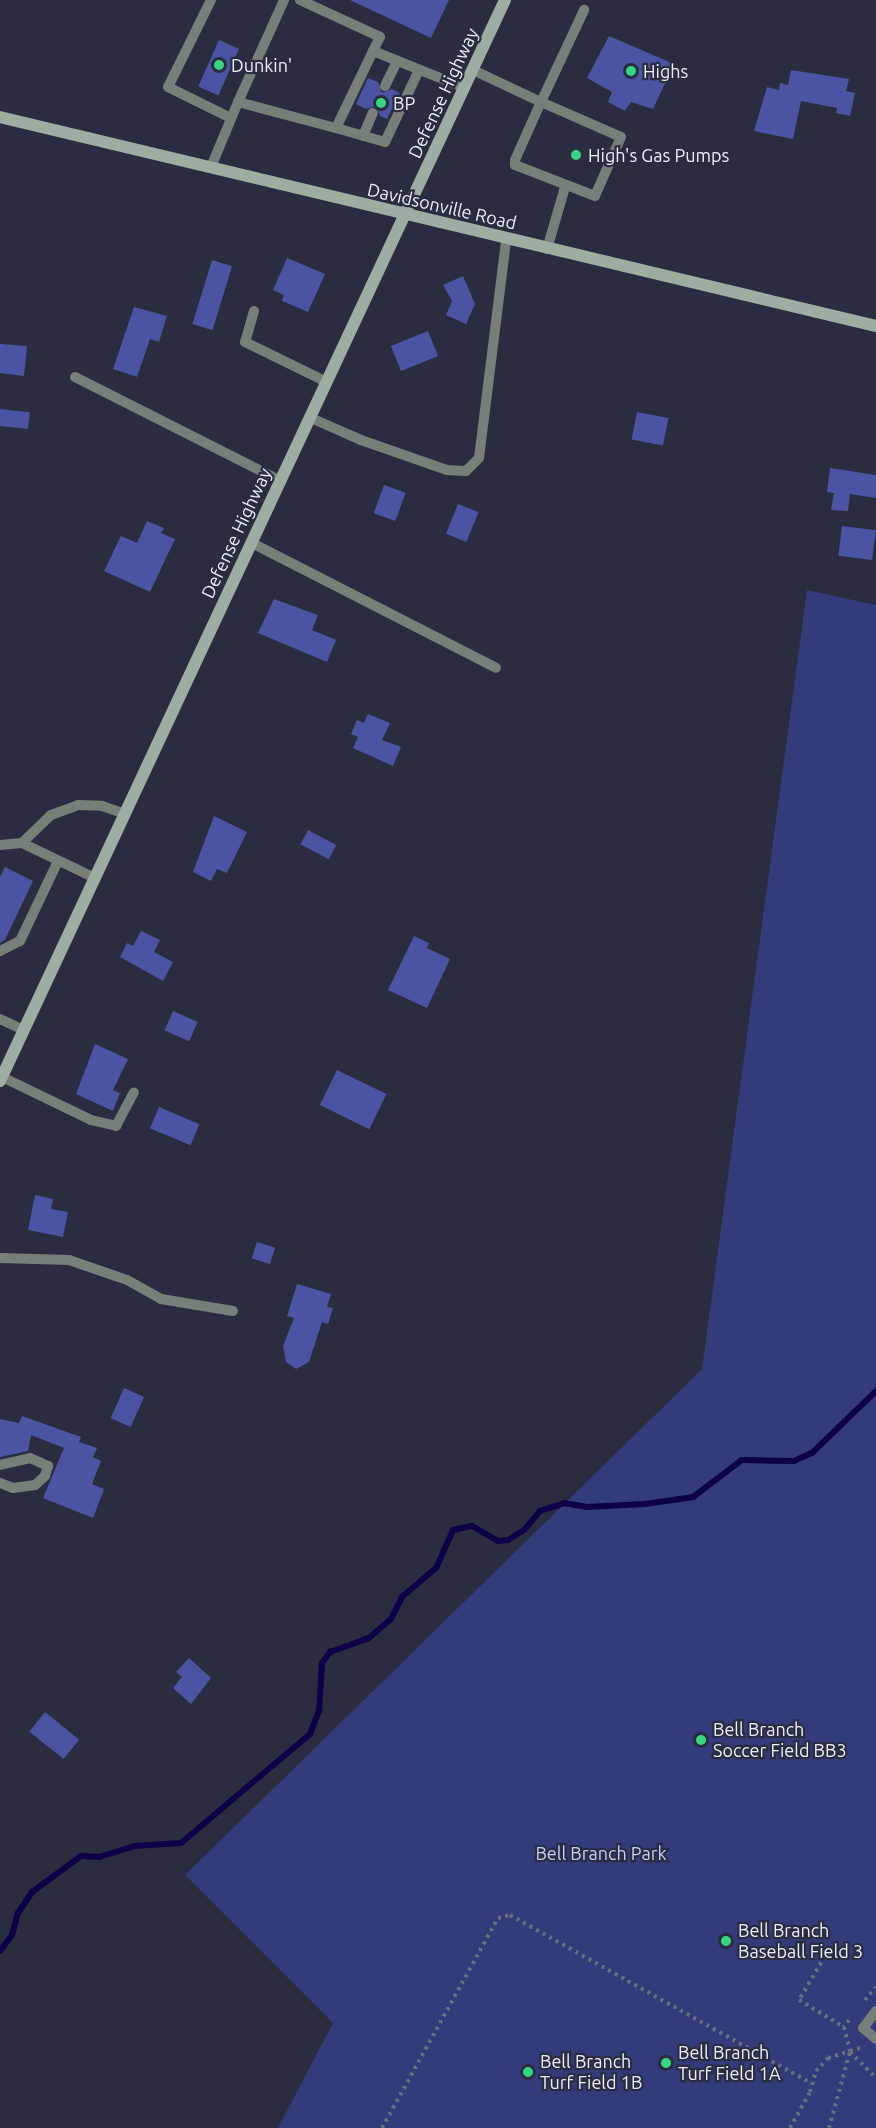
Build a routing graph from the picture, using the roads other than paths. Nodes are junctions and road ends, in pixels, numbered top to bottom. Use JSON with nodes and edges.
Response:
{"nodes":[{"id":1,"x":211,"y":0,"type":"edge"},
{"id":2,"x":284,"y":0,"type":"edge"},
{"id":3,"x":300,"y":0,"type":"edge"},
{"id":4,"x":506,"y":0,"type":"edge"},
{"id":5,"x":584,"y":10,"type":"dead end"},
{"id":6,"x":373,"y":51,"type":"junction"},
{"id":7,"x":397,"y":61,"type":"junction"},
{"id":8,"x":419,"y":70,"type":"junction"},
{"id":9,"x":473,"y":70,"type":"junction"},
{"id":10,"x":386,"y":86,"type":"dead end"},
{"id":11,"x":465,"y":88,"type":"junction"},
{"id":12,"x":238,"y":102,"type":"junction"},
{"id":13,"x":541,"y":102,"type":"junction"},
{"id":14,"x":373,"y":112,"type":"dead end"},
{"id":15,"x":0,"y":117,"type":"edge"},
{"id":16,"x":231,"y":118,"type":"junction"},
{"id":17,"x":336,"y":128,"type":"junction"},
{"id":18,"x":363,"y":136,"type":"junction"},
{"id":19,"x":211,"y":167,"type":"junction"},
{"id":20,"x":565,"y":187,"type":"junction"},
{"id":21,"x":406,"y":217,"type":"junction"},
{"id":22,"x":506,"y":240,"type":"junction"},
{"id":23,"x":547,"y":249,"type":"junction"},
{"id":24,"x":254,"y":310,"type":"dead end"},
{"id":25,"x":876,"y":326,"type":"edge"},
{"id":26,"x":75,"y":377,"type":"dead end"},
{"id":27,"x":327,"y":382,"type":"junction"},
{"id":28,"x":311,"y":418,"type":"junction"},
{"id":29,"x":281,"y":481,"type":"junction"},
{"id":30,"x":252,"y":543,"type":"junction"},
{"id":31,"x":496,"y":668,"type":"dead end"},
{"id":32,"x":125,"y":814,"type":"junction"},
{"id":33,"x":22,"y":843,"type":"junction"},
{"id":34,"x":0,"y":845,"type":"edge"},
{"id":35,"x":58,"y":861,"type":"junction"},
{"id":36,"x":95,"y":878,"type":"junction"},
{"id":37,"x":0,"y":951,"type":"edge"},
{"id":38,"x":0,"y":1019,"type":"edge"},
{"id":39,"x":24,"y":1030,"type":"junction"},
{"id":40,"x":1,"y":1079,"type":"edge"},
{"id":41,"x":134,"y":1092,"type":"dead end"},
{"id":42,"x":0,"y":1258,"type":"edge"},
{"id":43,"x":233,"y":1311,"type":"dead end"},
{"id":44,"x":0,"y":1465,"type":"edge"},
{"id":45,"x":0,"y":1483,"type":"edge"},
{"id":46,"x":876,"y":2011,"type":"edge"},
{"id":47,"x":876,"y":2039,"type":"edge"}],
"edges":[{"from":1,"to":16,"type":"lane"},
{"from":2,"to":12,"type":"lane"},
{"from":3,"to":6,"type":"lane"},
{"from":4,"to":9,"type":"main road","name":"Defense Highway"},
{"from":5,"to":13,"type":"lane"},
{"from":6,"to":7,"type":"lane"},
{"from":6,"to":17,"type":"lane"},
{"from":7,"to":8,"type":"lane"},
{"from":7,"to":10,"type":"lane"},
{"from":8,"to":11,"type":"lane"},
{"from":8,"to":18,"type":"lane"},
{"from":9,"to":11,"type":"main road","name":"Defense Highway"},
{"from":9,"to":13,"type":"lane"},
{"from":11,"to":21,"type":"main road","name":"Defense Highway"},
{"from":12,"to":16,"type":"lane"},
{"from":12,"to":17,"type":"lane"},
{"from":13,"to":20,"type":"lane"},
{"from":13,"to":20,"type":"lane"},
{"from":14,"to":18,"type":"lane"},
{"from":15,"to":19,"type":"main road","name":"Davidsonville Road"},
{"from":16,"to":19,"type":"lane"},
{"from":17,"to":18,"type":"lane"},
{"from":19,"to":21,"type":"main road","name":"Davidsonville Road"},
{"from":20,"to":23,"type":"lane"},
{"from":21,"to":22,"type":"main road","name":"Davidsonville Road"},
{"from":21,"to":27,"type":"main road","name":"Defense Highway"},
{"from":22,"to":23,"type":"main road","name":"Davidsonville Road"},
{"from":22,"to":28,"type":"lane"},
{"from":23,"to":25,"type":"main road","name":"Davidsonville Road"},
{"from":24,"to":27,"type":"lane"},
{"from":26,"to":29,"type":"lane"},
{"from":27,"to":28,"type":"main road","name":"Defense Highway"},
{"from":28,"to":29,"type":"main road","name":"Defense Highway"},
{"from":29,"to":30,"type":"main road","name":"Defense Highway"},
{"from":30,"to":31,"type":"lane"},
{"from":30,"to":32,"type":"main road","name":"Defense Highway"},
{"from":32,"to":33,"type":"lane"},
{"from":32,"to":36,"type":"main road","name":"Defense Highway"},
{"from":33,"to":34,"type":"lane"},
{"from":33,"to":35,"type":"lane"},
{"from":35,"to":36,"type":"lane"},
{"from":35,"to":37,"type":"lane"},
{"from":36,"to":39,"type":"main road","name":"Defense Highway"},
{"from":38,"to":39,"type":"lane"},
{"from":39,"to":40,"type":"main road","name":"Defense Highway"},
{"from":40,"to":41,"type":"lane"},
{"from":42,"to":43,"type":"lane"},
{"from":44,"to":45,"type":"lane"},
{"from":46,"to":47,"type":"lane"}]}
